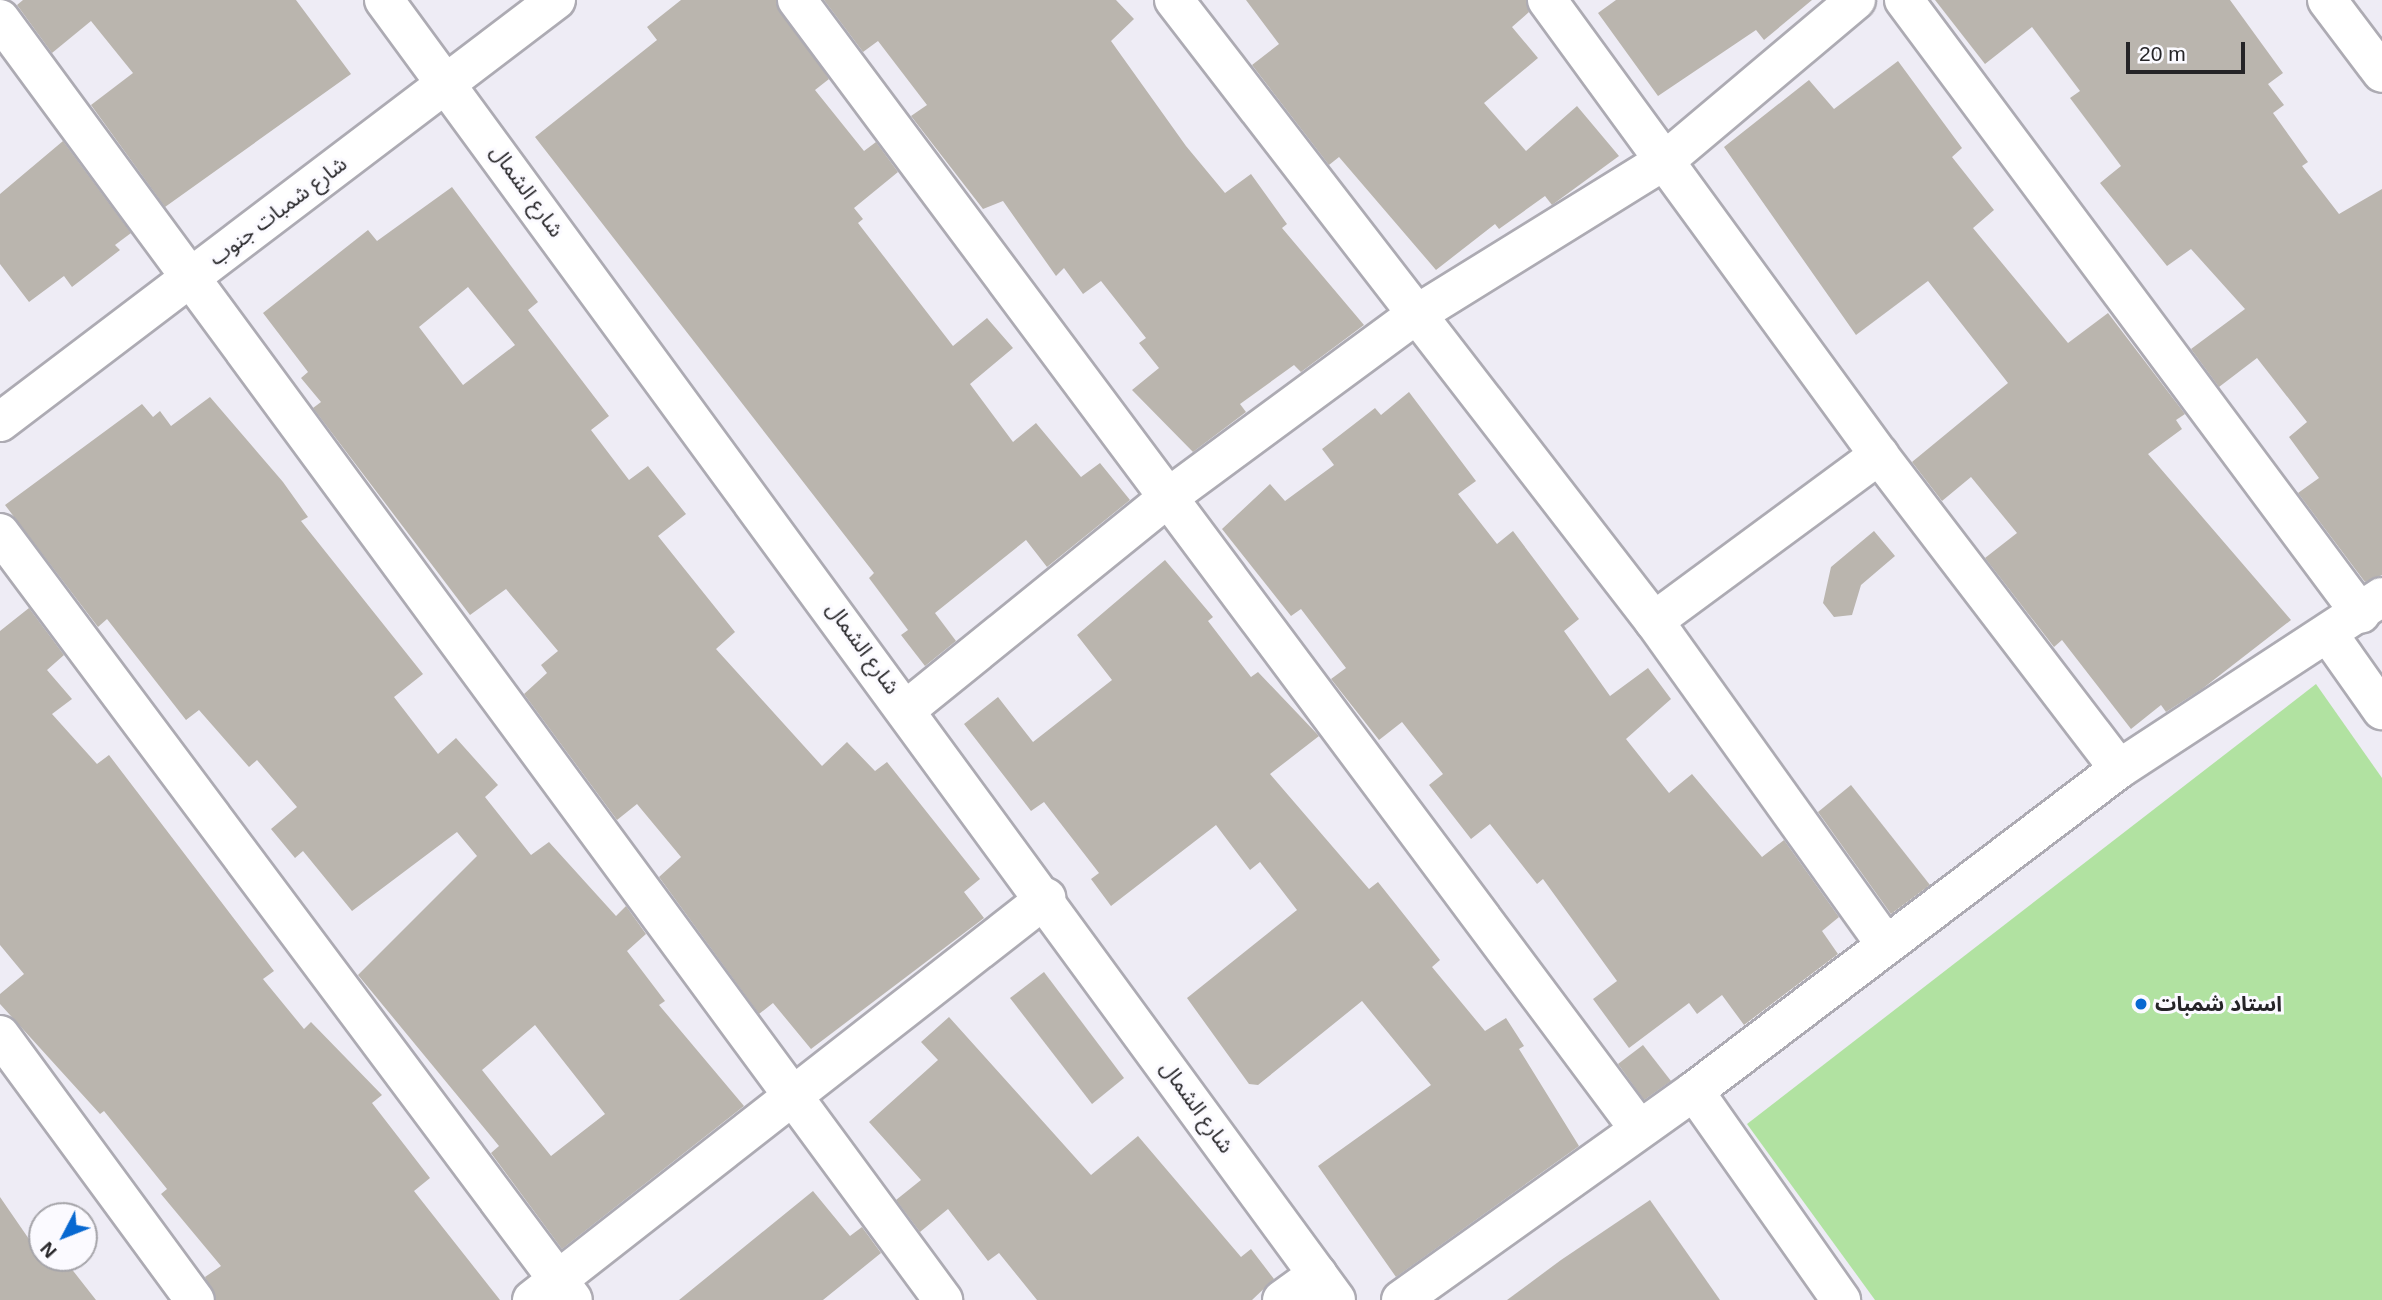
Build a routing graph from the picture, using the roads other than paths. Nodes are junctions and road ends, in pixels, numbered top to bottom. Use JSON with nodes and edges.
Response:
{"nodes":[{"id":1,"x":384,"y":0,"type":"edge"},
{"id":2,"x":556,"y":0,"type":"edge"},
{"id":3,"x":797,"y":0,"type":"edge"},
{"id":4,"x":1174,"y":0,"type":"edge"},
{"id":5,"x":1547,"y":0,"type":"edge"},
{"id":6,"x":1856,"y":0,"type":"edge"},
{"id":7,"x":1904,"y":0,"type":"edge"},
{"id":8,"x":2327,"y":0,"type":"edge"},
{"id":9,"x":0,"y":19,"type":"edge"},
{"id":10,"x":2382,"y":73,"type":"edge"},
{"id":11,"x":448,"y":83,"type":"junction"},
{"id":12,"x":1667,"y":159,"type":"junction"},
{"id":13,"x":192,"y":276,"type":"junction"},
{"id":14,"x":1417,"y":314,"type":"junction"},
{"id":15,"x":0,"y":422,"type":"edge"},
{"id":16,"x":1879,"y":455,"type":"junction"},
{"id":17,"x":1170,"y":496,"type":"junction"},
{"id":18,"x":0,"y":533,"type":"edge"},
{"id":19,"x":2371,"y":606,"type":"edge"},
{"id":20,"x":1654,"y":621,"type":"junction"},
{"id":21,"x":2329,"y":635,"type":"junction"},
{"id":22,"x":907,"y":709,"type":"junction"},
{"id":23,"x":2382,"y":710,"type":"edge"},
{"id":24,"x":2119,"y":769,"type":"junction"},
{"id":25,"x":1046,"y":898,"type":"junction"},
{"id":26,"x":1884,"y":942,"type":"junction"},
{"id":27,"x":0,"y":1035,"type":"edge"},
{"id":28,"x":1694,"y":1091,"type":"junction"},
{"id":29,"x":792,"y":1098,"type":"junction"},
{"id":30,"x":1639,"y":1129,"type":"junction"},
{"id":31,"x":1327,"y":1287,"type":"edge"},
{"id":32,"x":555,"y":1293,"type":"edge"},
{"id":33,"x":195,"y":1300,"type":"edge"},
{"id":34,"x":943,"y":1300,"type":"edge"},
{"id":35,"x":1282,"y":1300,"type":"edge"},
{"id":36,"x":1401,"y":1300,"type":"edge"},
{"id":37,"x":1841,"y":1300,"type":"edge"}],
"edges":[{"from":1,"to":11,"type":"street","name":"شارع الشمال"},
{"from":2,"to":11,"type":"street","name":"شارع شمبات جنوب"},
{"from":3,"to":17,"type":"street"},
{"from":4,"to":14,"type":"street"},
{"from":5,"to":12,"type":"street"},
{"from":6,"to":12,"type":"street"},
{"from":7,"to":19,"type":"street"},
{"from":8,"to":10,"type":"street"},
{"from":9,"to":13,"type":"street"},
{"from":11,"to":13,"type":"street","name":"شارع شمبات جنوب"},
{"from":11,"to":22,"type":"street","name":"شارع الشمال"},
{"from":12,"to":14,"type":"street"},
{"from":12,"to":16,"type":"street"},
{"from":13,"to":15,"type":"street","name":"شارع شمبات جنوب"},
{"from":13,"to":29,"type":"street"},
{"from":14,"to":17,"type":"street"},
{"from":14,"to":20,"type":"street"},
{"from":16,"to":20,"type":"street"},
{"from":16,"to":24,"type":"street"},
{"from":17,"to":22,"type":"street"},
{"from":17,"to":30,"type":"street"},
{"from":18,"to":32,"type":"street"},
{"from":19,"to":21,"type":"street"},
{"from":20,"to":26,"type":"street"},
{"from":21,"to":23,"type":"street"},
{"from":21,"to":24,"type":"street"},
{"from":22,"to":25,"type":"street","name":"شارع الشمال"},
{"from":24,"to":26,"type":"street"},
{"from":25,"to":29,"type":"street"},
{"from":25,"to":31,"type":"street","name":"شارع الشمال"},
{"from":26,"to":28,"type":"street"},
{"from":27,"to":33,"type":"street"},
{"from":28,"to":30,"type":"street"},
{"from":28,"to":37,"type":"street"},
{"from":29,"to":32,"type":"street"},
{"from":29,"to":34,"type":"street"},
{"from":30,"to":36,"type":"street"},
{"from":31,"to":35,"type":"street"}]}
